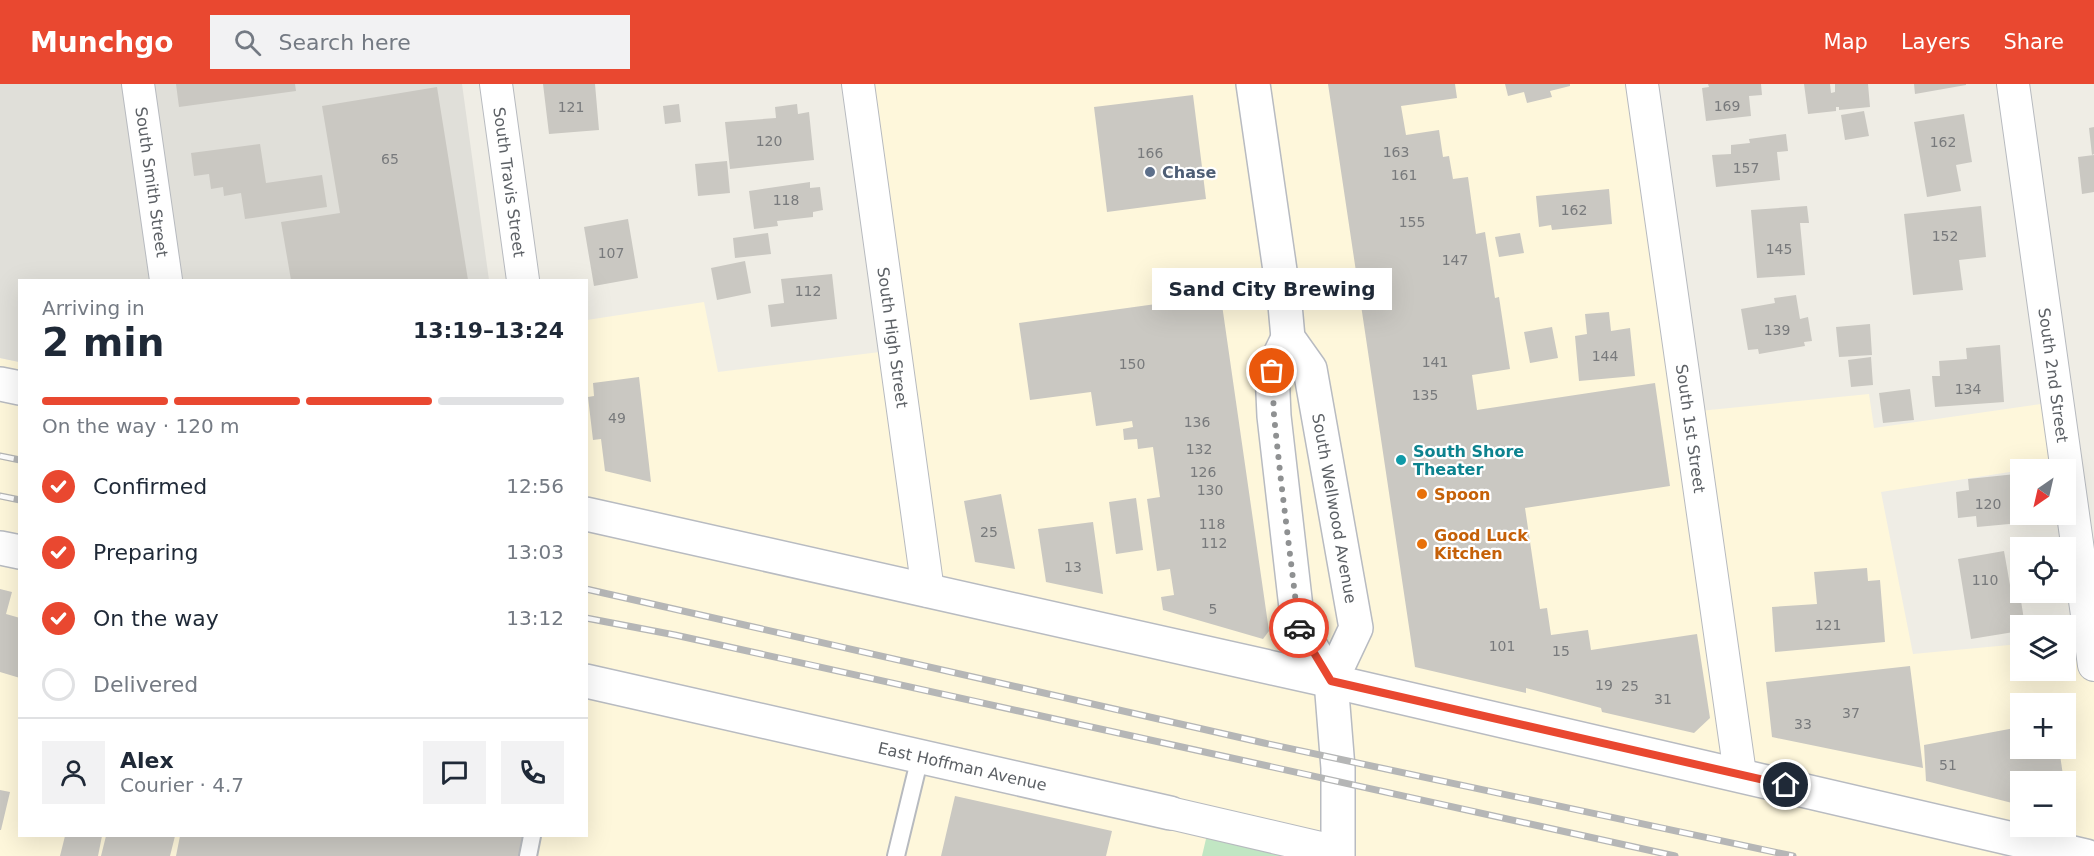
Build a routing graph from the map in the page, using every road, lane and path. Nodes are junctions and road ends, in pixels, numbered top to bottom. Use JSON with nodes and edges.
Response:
{"nodes":[{"id":1,"x":138,"y":84,"type":"edge"},
{"id":2,"x":496,"y":84,"type":"edge"},
{"id":3,"x":858,"y":84,"type":"edge"},
{"id":4,"x":1253,"y":84,"type":"edge"},
{"id":5,"x":1642,"y":84,"type":"edge"},
{"id":6,"x":2013,"y":84,"type":"edge"},
{"id":7,"x":166,"y":279,"type":"edge"},
{"id":8,"x":524,"y":279,"type":"edge"},
{"id":9,"x":1288,"y":338,"type":"junction"},
{"id":10,"x":0,"y":384,"type":"edge"},
{"id":11,"x":18,"y":388,"type":"edge"},
{"id":12,"x":588,"y":514,"type":"edge"},
{"id":13,"x":0,"y":548,"type":"edge"},
{"id":14,"x":18,"y":552,"type":"edge"},
{"id":15,"x":928,"y":591,"type":"junction"},
{"id":16,"x":2094,"y":665,"type":"edge"},
{"id":17,"x":588,"y":681,"type":"edge"},
{"id":18,"x":1331,"y":681,"type":"junction"},
{"id":19,"x":920,"y":757,"type":"junction"},
{"id":20,"x":1740,"y":774,"type":"junction"},
{"id":21,"x":1170,"y":813,"type":"joint"},
{"id":22,"x":532,"y":837,"type":"edge"},
{"id":23,"x":1344,"y":855,"type":"edge"},
{"id":24,"x":528,"y":856,"type":"edge"},
{"id":25,"x":896,"y":856,"type":"edge"},
{"id":26,"x":2086,"y":856,"type":"edge"}],
"edges":[{"from":1,"to":7,"type":"street","name":"South Smith Street"},
{"from":2,"to":8,"type":"street","name":"South Travis Street"},
{"from":3,"to":15,"type":"street","name":"South High Street"},
{"from":4,"to":9,"type":"main road"},
{"from":5,"to":20,"type":"street","name":"South 1st Street"},
{"from":6,"to":16,"type":"street","name":"South 2nd Street"},
{"from":9,"to":18,"type":"main road","name":"South Wellwood Avenue"},
{"from":9,"to":18,"type":"main road","name":"South Wellwood Avenue"},
{"from":10,"to":11,"type":"main road"},
{"from":12,"to":15,"type":"main road"},
{"from":13,"to":14,"type":"main road"},
{"from":15,"to":18,"type":"main road"},
{"from":17,"to":19,"type":"main road","name":"East Hoffman Avenue"},
{"from":18,"to":20,"type":"main road"},
{"from":18,"to":23,"type":"main road","name":"South Wellwood Avenue"},
{"from":19,"to":21,"type":"main road","name":"East Hoffman Avenue"},
{"from":19,"to":25,"type":"lane"},
{"from":20,"to":26,"type":"main road"},
{"from":21,"to":23,"type":"street","name":"East Hoffman Avenue"},
{"from":22,"to":24,"type":"lane"}]}
